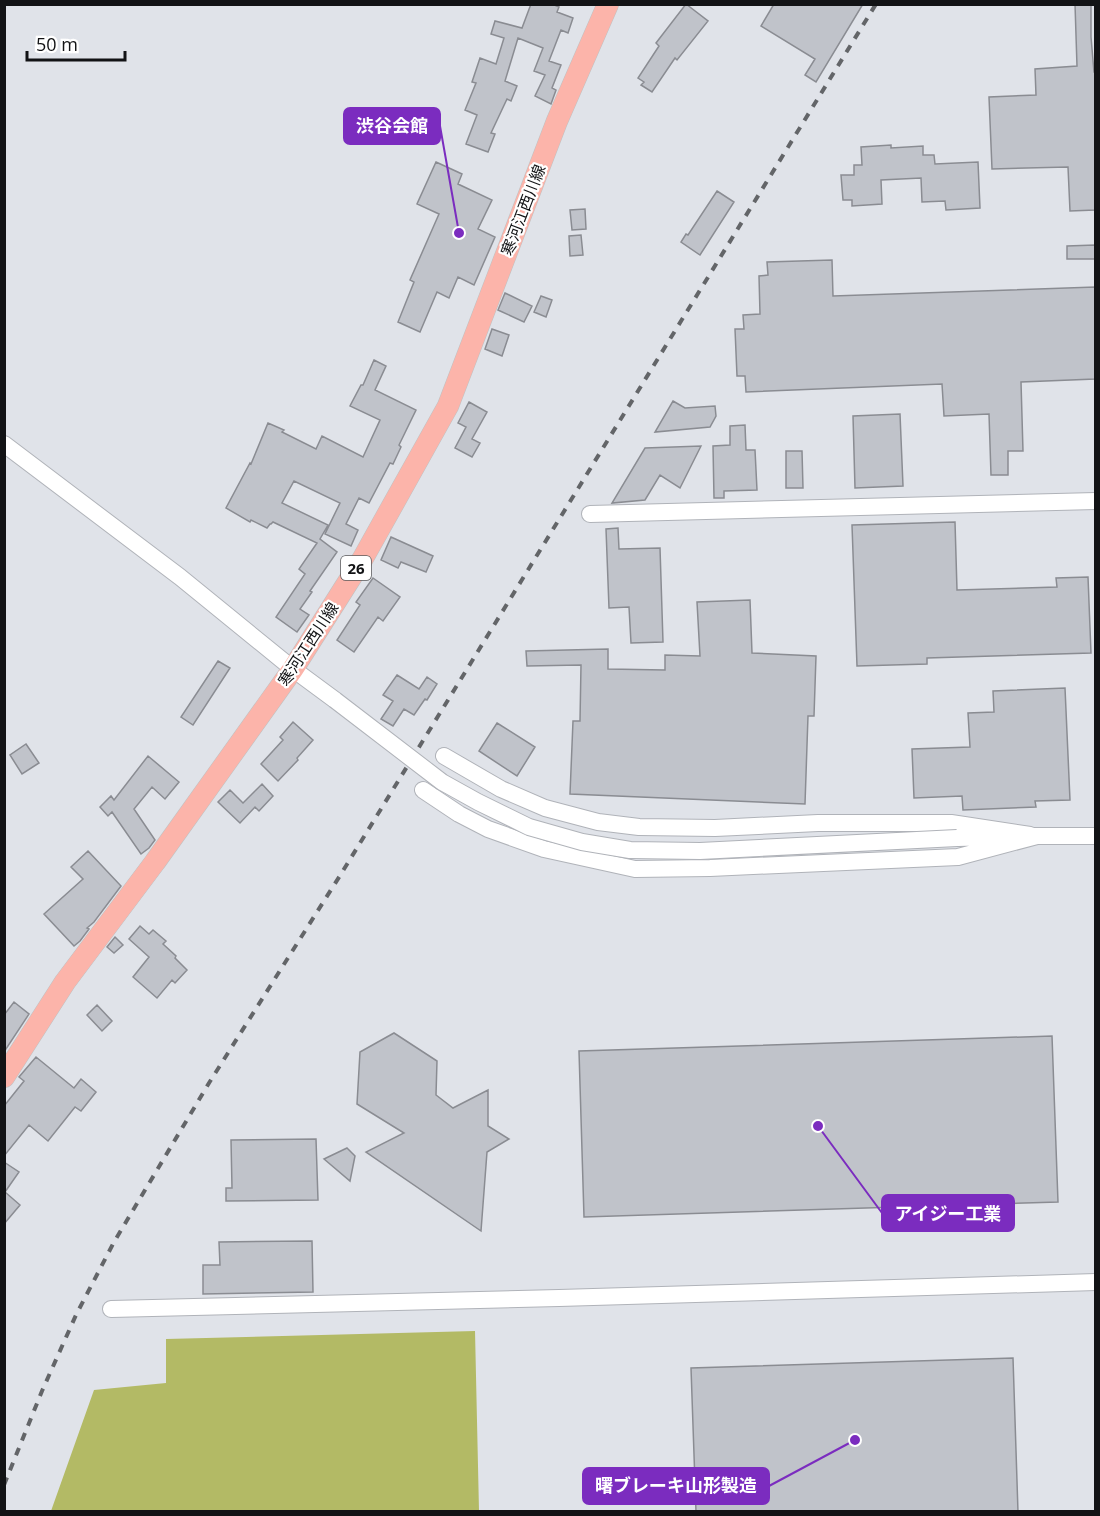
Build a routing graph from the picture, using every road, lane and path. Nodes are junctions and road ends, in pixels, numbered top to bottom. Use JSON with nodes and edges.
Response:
{"nodes":[{"id":1,"x":608,"y":4,"type":"edge"},
{"id":2,"x":4,"y":444,"type":"edge"},
{"id":3,"x":1095,"y":501,"type":"edge"},
{"id":4,"x":590,"y":514,"type":"dead end"},
{"id":5,"x":293,"y":669,"type":"junction"},
{"id":6,"x":444,"y":756,"type":"dead end"},
{"id":7,"x":423,"y":790,"type":"dead end"},
{"id":8,"x":1037,"y":836,"type":"junction"},
{"id":9,"x":1095,"y":836,"type":"edge"},
{"id":10,"x":4,"y":1077,"type":"edge"},
{"id":11,"x":1095,"y":1282,"type":"edge"},
{"id":12,"x":111,"y":1309,"type":"dead end"}],
"edges":[{"from":1,"to":5,"type":"main road","name":"寒河江西川線","number":"26"},
{"from":2,"to":5,"type":"street"},
{"from":3,"to":4,"type":"street"},
{"from":5,"to":8,"type":"street","bridge":true},
{"from":5,"to":10,"type":"main road","name":"寒河江西川線","number":"26"},
{"from":6,"to":8,"type":"street"},
{"from":7,"to":8,"type":"street"},
{"from":8,"to":9,"type":"street"},
{"from":11,"to":12,"type":"street"}]}
